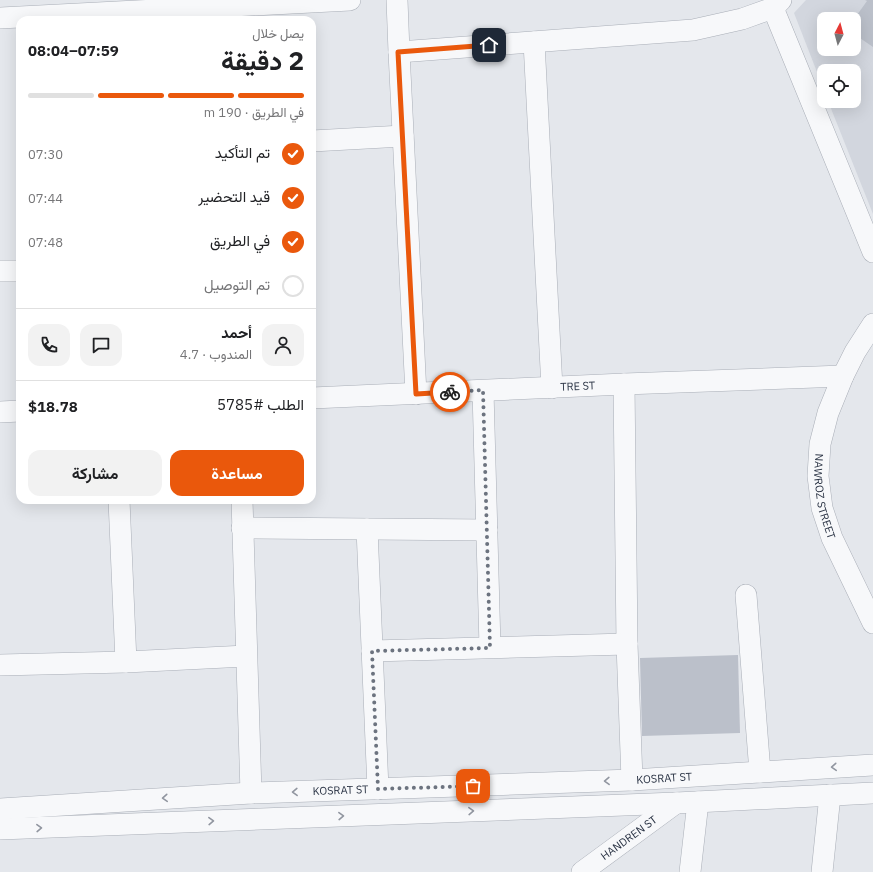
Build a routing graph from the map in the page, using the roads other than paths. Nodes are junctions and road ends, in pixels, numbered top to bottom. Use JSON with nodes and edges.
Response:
{"nodes":[{"id":1,"x":350,"y":0,"type":"edge"},
{"id":2,"x":397,"y":0,"type":"edge"},
{"id":3,"x":260,"y":2,"type":"edge"},
{"id":4,"x":777,"y":4,"type":"edge"},
{"id":5,"x":134,"y":6,"type":"edge"},
{"id":6,"x":93,"y":16,"type":"edge"},
{"id":7,"x":0,"y":18,"type":"edge"},
{"id":8,"x":16,"y":18,"type":"edge"},
{"id":9,"x":534,"y":42,"type":"junction"},
{"id":10,"x":398,"y":52,"type":"junction"},
{"id":11,"x":403,"y":136,"type":"junction"},
{"id":12,"x":316,"y":141,"type":"edge"},
{"id":13,"x":873,"y":252,"type":"edge"},
{"id":14,"x":0,"y":271,"type":"edge"},
{"id":15,"x":16,"y":271,"type":"edge"},
{"id":16,"x":873,"y":324,"type":"edge"},
{"id":17,"x":843,"y":376,"type":"junction"},
{"id":18,"x":624,"y":384,"type":"junction"},
{"id":19,"x":552,"y":388,"type":"junction"},
{"id":20,"x":483,"y":390,"type":"junction"},
{"id":21,"x":416,"y":394,"type":"junction"},
{"id":22,"x":316,"y":398,"type":"edge"},
{"id":23,"x":16,"y":411,"type":"edge"},
{"id":24,"x":0,"y":412,"type":"edge"},
{"id":25,"x":119,"y":504,"type":"edge"},
{"id":26,"x":242,"y":504,"type":"edge"},
{"id":27,"x":242,"y":528,"type":"junction"},
{"id":28,"x":367,"y":529,"type":"junction"},
{"id":29,"x":487,"y":530,"type":"junction"},
{"id":30,"x":746,"y":595,"type":"dead end"},
{"id":31,"x":873,"y":623,"type":"edge"},
{"id":32,"x":627,"y":644,"type":"junction"},
{"id":33,"x":490,"y":648,"type":"junction"},
{"id":34,"x":372,"y":651,"type":"junction"},
{"id":35,"x":246,"y":656,"type":"junction"},
{"id":36,"x":126,"y":662,"type":"junction"},
{"id":37,"x":0,"y":665,"type":"edge"},
{"id":38,"x":871,"y":764,"type":"edge"},
{"id":39,"x":760,"y":772,"type":"junction"},
{"id":40,"x":632,"y":780,"type":"junction"},
{"id":41,"x":378,"y":789,"type":"junction"},
{"id":42,"x":252,"y":793,"type":"junction"},
{"id":43,"x":873,"y":793,"type":"edge"},
{"id":44,"x":830,"y":795,"type":"junction"},
{"id":45,"x":698,"y":802,"type":"junction"},
{"id":46,"x":676,"y":803,"type":"junction"},
{"id":47,"x":0,"y":809,"type":"edge"},
{"id":48,"x":0,"y":829,"type":"edge"},
{"id":49,"x":582,"y":872,"type":"edge"},
{"id":50,"x":690,"y":872,"type":"edge"},
{"id":51,"x":822,"y":872,"type":"edge"}],
"edges":[{"from":1,"to":3,"type":"street"},
{"from":2,"to":10,"type":"street"},
{"from":3,"to":5,"type":"street"},
{"from":4,"to":9,"type":"street"},
{"from":4,"to":13,"type":"street"},
{"from":5,"to":6,"type":"street"},
{"from":7,"to":8,"type":"street"},
{"from":9,"to":10,"type":"street"},
{"from":9,"to":19,"type":"street"},
{"from":10,"to":11,"type":"street"},
{"from":11,"to":12,"type":"street"},
{"from":11,"to":21,"type":"street"},
{"from":14,"to":15,"type":"street"},
{"from":16,"to":17,"type":"street","name":"NAWROZ STREET"},
{"from":17,"to":18,"type":"street","name":"TRE ST"},
{"from":17,"to":31,"type":"street","name":"NAWROZ STREET"},
{"from":18,"to":19,"type":"street","name":"TRE ST"},
{"from":18,"to":32,"type":"street"},
{"from":19,"to":20,"type":"street","name":"TRE ST"},
{"from":20,"to":21,"type":"street","name":"TRE ST"},
{"from":20,"to":29,"type":"street"},
{"from":21,"to":22,"type":"street","name":"TRE ST"},
{"from":23,"to":24,"type":"street"},
{"from":25,"to":36,"type":"street"},
{"from":26,"to":27,"type":"street"},
{"from":27,"to":28,"type":"street"},
{"from":27,"to":35,"type":"street"},
{"from":28,"to":29,"type":"street"},
{"from":28,"to":34,"type":"street"},
{"from":29,"to":33,"type":"street"},
{"from":30,"to":39,"type":"street"},
{"from":32,"to":33,"type":"street"},
{"from":32,"to":40,"type":"street"},
{"from":33,"to":34,"type":"street"},
{"from":34,"to":41,"type":"street"},
{"from":35,"to":36,"type":"street"},
{"from":35,"to":42,"type":"street"},
{"from":36,"to":37,"type":"street"},
{"from":38,"to":39,"type":"street","name":"KOSRAT ST","one_way":true},
{"from":39,"to":40,"type":"street","name":"KOSRAT ST"},
{"from":40,"to":41,"type":"street","name":"KOSRAT ST","one_way":true},
{"from":41,"to":42,"type":"street","name":"KOSRAT ST","one_way":true},
{"from":42,"to":47,"type":"street","name":"KOSRAT ST","one_way":true},
{"from":43,"to":44,"type":"street"},
{"from":44,"to":45,"type":"street"},
{"from":44,"to":51,"type":"street"},
{"from":45,"to":46,"type":"street"},
{"from":45,"to":50,"type":"street"},
{"from":48,"to":46,"type":"street","one_way":true},
{"from":46,"to":49,"type":"street","name":"HANDREN ST"}]}
